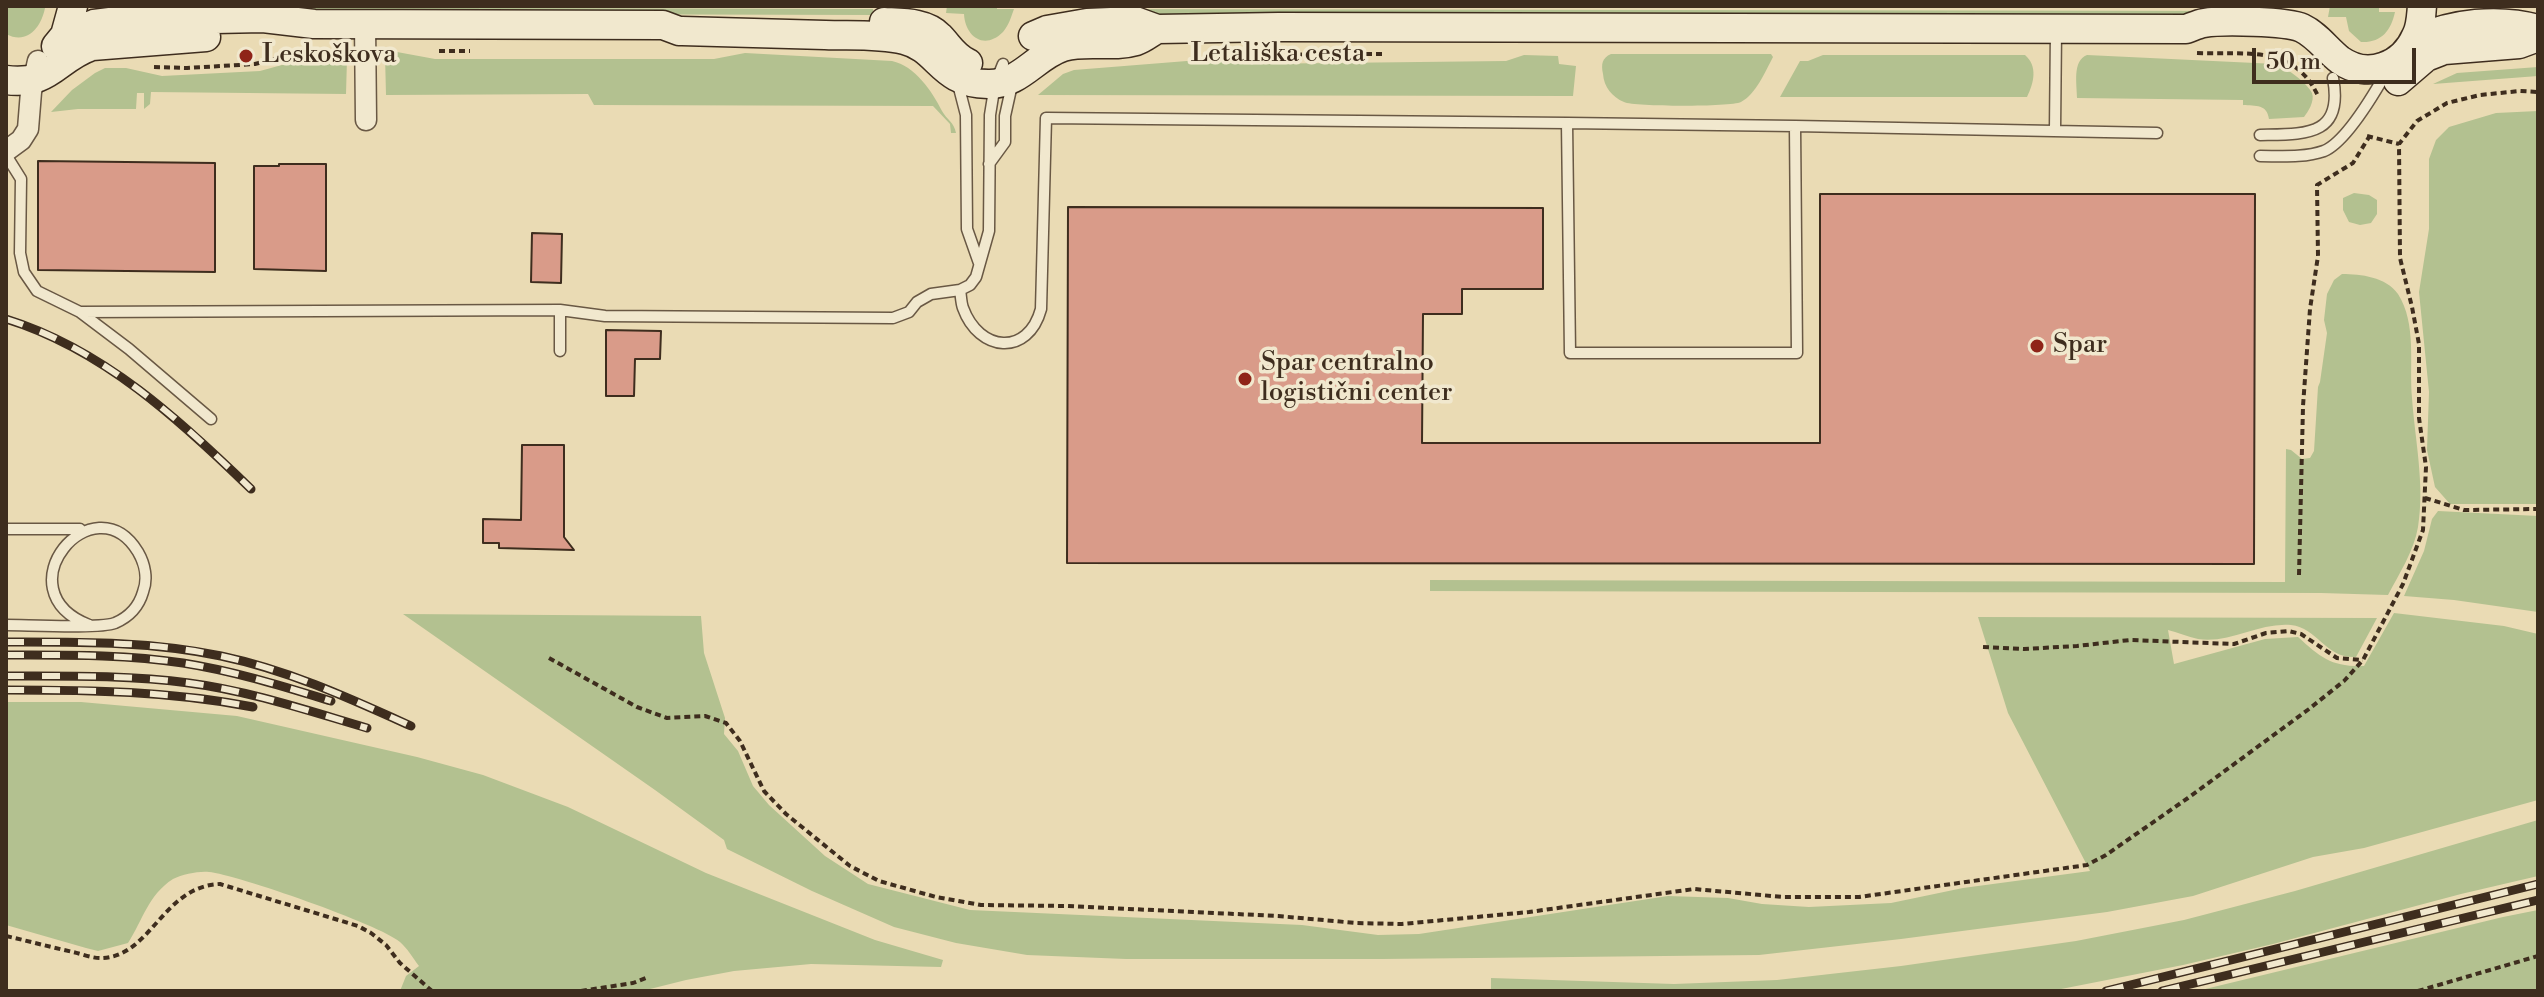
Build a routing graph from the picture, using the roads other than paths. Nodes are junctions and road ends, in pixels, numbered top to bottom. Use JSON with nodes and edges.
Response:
{"nodes":[{"id":1,"x":73,"y":6,"type":"edge"},
{"id":2,"x":1039,"y":6,"type":"edge"},
{"id":3,"x":2422,"y":6,"type":"edge"},
{"id":4,"x":2302,"y":17,"type":"edge"},
{"id":5,"x":365,"y":24,"type":"junction"},
{"id":6,"x":922,"y":28,"type":"edge"},
{"id":7,"x":2056,"y":28,"type":"junction"},
{"id":8,"x":1157,"y":29,"type":"junction"},
{"id":9,"x":2538,"y":29,"type":"edge"},
{"id":10,"x":65,"y":35,"type":"junction"},
{"id":11,"x":318,"y":36,"type":"junction"},
{"id":12,"x":1033,"y":36,"type":"junction"},
{"id":13,"x":2538,"y":37,"type":"edge"},
{"id":14,"x":2415,"y":40,"type":"junction"},
{"id":15,"x":2189,"y":41,"type":"junction"},
{"id":16,"x":2310,"y":56,"type":"junction"},
{"id":17,"x":6,"y":62,"type":"edge"},
{"id":18,"x":26,"y":74,"type":"edge"},
{"id":19,"x":1005,"y":75,"type":"junction"},
{"id":20,"x":2385,"y":76,"type":"junction"},
{"id":21,"x":955,"y":77,"type":"junction"},
{"id":22,"x":2326,"y":90,"type":"junction"},
{"id":23,"x":366,"y":120,"type":"dead end"},
{"id":24,"x":1567,"y":123,"type":"junction"},
{"id":25,"x":1795,"y":126,"type":"junction"},
{"id":26,"x":2055,"y":130,"type":"junction"},
{"id":27,"x":2157,"y":133,"type":"dead end"},
{"id":28,"x":2260,"y":135,"type":"dead end"},
{"id":29,"x":11,"y":149,"type":"edge"},
{"id":30,"x":2260,"y":156,"type":"dead end"},
{"id":31,"x":989,"y":164,"type":"junction"},
{"id":32,"x":979,"y":263,"type":"junction"},
{"id":33,"x":960,"y":290,"type":"junction"},
{"id":34,"x":560,"y":310,"type":"junction"},
{"id":35,"x":80,"y":312,"type":"junction"},
{"id":36,"x":560,"y":351,"type":"dead end"},
{"id":37,"x":211,"y":419,"type":"dead end"},
{"id":38,"x":6,"y":529,"type":"edge"},
{"id":39,"x":91,"y":529,"type":"junction"},
{"id":40,"x":6,"y":625,"type":"edge"},
{"id":41,"x":89,"y":625,"type":"junction"}],
"edges":[{"from":1,"to":10,"type":"main road"},
{"from":2,"to":12,"type":"main road"},
{"from":3,"to":14,"type":"main road"},
{"from":4,"to":15,"type":"main road","name":"Letališka cesta"},
{"from":4,"to":16,"type":"main road"},
{"from":4,"to":20,"type":"main road"},
{"from":5,"to":6,"type":"main road"},
{"from":5,"to":11,"type":"main road"},
{"from":5,"to":23,"type":"street"},
{"from":6,"to":19,"type":"main road"},
{"from":6,"to":21,"type":"main road"},
{"from":7,"to":8,"type":"main road","name":"Letališka cesta"},
{"from":7,"to":15,"type":"main road","name":"Letališka cesta"},
{"from":7,"to":26,"type":"lane"},
{"from":8,"to":12,"type":"main road","name":"Letališka cesta"},
{"from":8,"to":19,"type":"main road","name":"Letališka cesta"},
{"from":9,"to":14,"type":"main road"},
{"from":10,"to":11,"type":"main road"},
{"from":10,"to":18,"type":"main road"},
{"from":11,"to":18,"type":"main road"},
{"from":12,"to":19,"type":"main road","name":"Letališka cesta"},
{"from":13,"to":20,"type":"main road"},
{"from":14,"to":20,"type":"main road"},
{"from":15,"to":16,"type":"main road","name":"Letališka cesta"},
{"from":16,"to":22,"type":"main road","name":"Letališka cesta"},
{"from":17,"to":18,"type":"main road"},
{"from":18,"to":29,"type":"street"},
{"from":19,"to":21,"type":"main road"},
{"from":19,"to":31,"type":"lane"},
{"from":19,"to":31,"type":"lane"},
{"from":20,"to":22,"type":"main road"},
{"from":20,"to":30,"type":"lane"},
{"from":21,"to":32,"type":"lane"},
{"from":22,"to":28,"type":"lane"},
{"from":24,"to":25,"type":"lane"},
{"from":24,"to":25,"type":"lane"},
{"from":24,"to":33,"type":"lane"},
{"from":25,"to":26,"type":"lane"},
{"from":26,"to":27,"type":"lane"},
{"from":29,"to":35,"type":"lane"},
{"from":31,"to":32,"type":"lane"},
{"from":32,"to":33,"type":"lane"},
{"from":33,"to":34,"type":"lane"},
{"from":34,"to":35,"type":"lane"},
{"from":34,"to":36,"type":"lane"},
{"from":35,"to":37,"type":"lane"},
{"from":38,"to":39,"type":"lane"},
{"from":39,"to":41,"type":"lane"},
{"from":39,"to":41,"type":"lane"},
{"from":40,"to":41,"type":"lane"}]}
